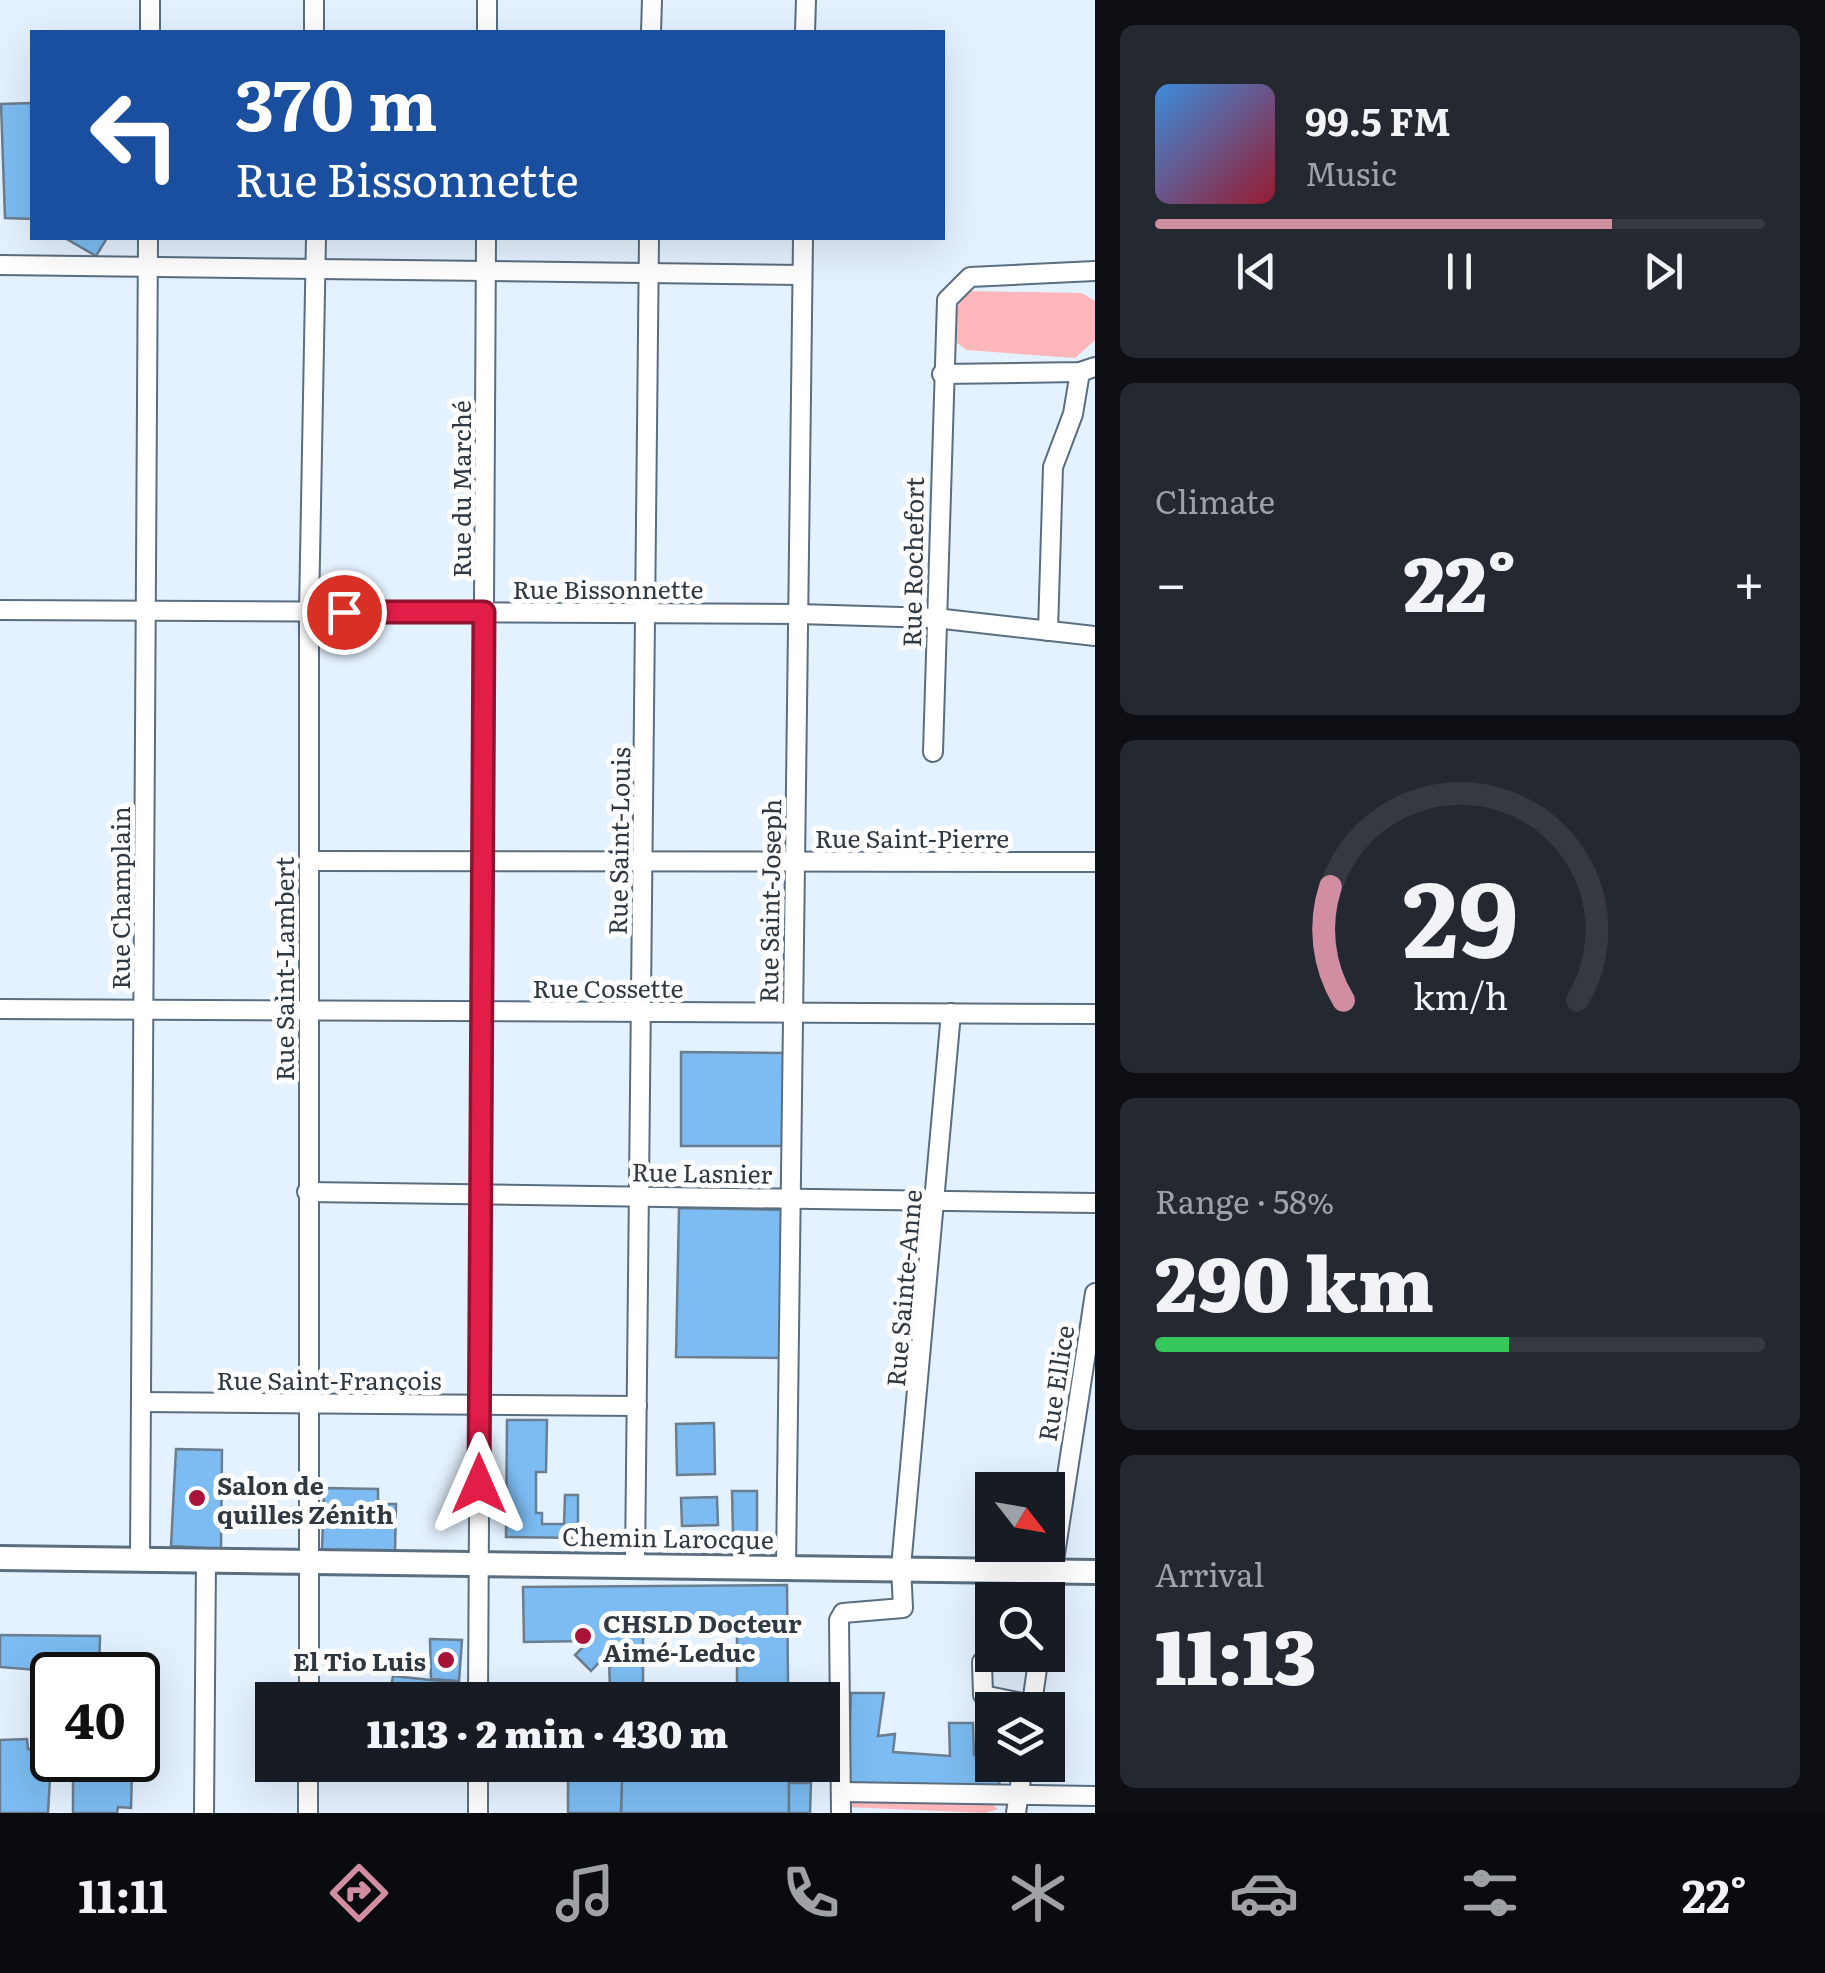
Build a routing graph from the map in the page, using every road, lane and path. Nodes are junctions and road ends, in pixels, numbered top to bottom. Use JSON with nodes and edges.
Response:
{"nodes":[{"id":1,"x":150,"y":0,"type":"edge"},
{"id":2,"x":314,"y":0,"type":"edge"},
{"id":3,"x":487,"y":0,"type":"edge"},
{"id":4,"x":652,"y":0,"type":"edge"},
{"id":5,"x":806,"y":0,"type":"edge"},
{"id":6,"x":150,"y":30,"type":"edge"},
{"id":7,"x":314,"y":30,"type":"edge"},
{"id":8,"x":487,"y":30,"type":"edge"},
{"id":9,"x":651,"y":30,"type":"edge"},
{"id":10,"x":805,"y":30,"type":"edge"},
{"id":11,"x":148,"y":240,"type":"edge"},
{"id":12,"x":316,"y":240,"type":"edge"},
{"id":13,"x":486,"y":240,"type":"edge"},
{"id":14,"x":649,"y":240,"type":"edge"},
{"id":15,"x":803,"y":240,"type":"edge"},
{"id":16,"x":0,"y":265,"type":"edge"},
{"id":17,"x":148,"y":267,"type":"junction"},
{"id":18,"x":316,"y":269,"type":"junction"},
{"id":19,"x":486,"y":271,"type":"junction"},
{"id":20,"x":1095,"y":271,"type":"edge"},
{"id":21,"x":649,"y":273,"type":"junction"},
{"id":22,"x":802,"y":276,"type":"junction"},
{"id":23,"x":1088,"y":370,"type":"edge"},
{"id":24,"x":942,"y":374,"type":"junction"},
{"id":25,"x":0,"y":610,"type":"edge"},
{"id":26,"x":146,"y":611,"type":"junction"},
{"id":27,"x":309,"y":612,"type":"junction"},
{"id":28,"x":484,"y":612,"type":"junction"},
{"id":29,"x":645,"y":614,"type":"junction"},
{"id":30,"x":798,"y":614,"type":"junction"},
{"id":31,"x":935,"y":618,"type":"junction"},
{"id":32,"x":1048,"y":631,"type":"junction"},
{"id":33,"x":1095,"y":636,"type":"edge"},
{"id":34,"x":933,"y":752,"type":"dead end"},
{"id":35,"x":308,"y":861,"type":"junction"},
{"id":36,"x":482,"y":862,"type":"junction"},
{"id":37,"x":642,"y":862,"type":"junction"},
{"id":38,"x":795,"y":862,"type":"junction"},
{"id":39,"x":1095,"y":862,"type":"edge"},
{"id":40,"x":0,"y":1009,"type":"edge"},
{"id":41,"x":144,"y":1010,"type":"junction"},
{"id":42,"x":308,"y":1010,"type":"junction"},
{"id":43,"x":482,"y":1011,"type":"junction"},
{"id":44,"x":641,"y":1012,"type":"junction"},
{"id":45,"x":793,"y":1012,"type":"junction"},
{"id":46,"x":951,"y":1013,"type":"junction"},
{"id":47,"x":1095,"y":1014,"type":"edge"},
{"id":48,"x":308,"y":1192,"type":"junction"},
{"id":49,"x":481,"y":1194,"type":"junction"},
{"id":50,"x":639,"y":1196,"type":"junction"},
{"id":51,"x":790,"y":1198,"type":"junction"},
{"id":52,"x":936,"y":1200,"type":"junction"},
{"id":53,"x":1095,"y":1203,"type":"edge"},
{"id":54,"x":1095,"y":1293,"type":"edge"},
{"id":55,"x":1089,"y":1359,"type":"edge"},
{"id":56,"x":141,"y":1402,"type":"junction"},
{"id":57,"x":311,"y":1404,"type":"junction"},
{"id":58,"x":480,"y":1405,"type":"junction"},
{"id":59,"x":636,"y":1406,"type":"junction"},
{"id":60,"x":0,"y":1558,"type":"edge"},
{"id":61,"x":140,"y":1560,"type":"junction"},
{"id":62,"x":206,"y":1560,"type":"junction"},
{"id":63,"x":309,"y":1561,"type":"junction"},
{"id":64,"x":479,"y":1563,"type":"junction"},
{"id":65,"x":635,"y":1564,"type":"junction"},
{"id":66,"x":786,"y":1566,"type":"junction"},
{"id":67,"x":902,"y":1567,"type":"junction"},
{"id":68,"x":1052,"y":1572,"type":"junction"},
{"id":69,"x":1095,"y":1572,"type":"edge"},
{"id":70,"x":1051,"y":1582,"type":"edge"},
{"id":71,"x":308,"y":1682,"type":"edge"},
{"id":72,"x":478,"y":1682,"type":"edge"},
{"id":73,"x":308,"y":1782,"type":"edge"},
{"id":74,"x":478,"y":1782,"type":"edge"},
{"id":75,"x":841,"y":1792,"type":"junction"},
{"id":76,"x":1095,"y":1796,"type":"edge"},
{"id":77,"x":1017,"y":1804,"type":"edge"},
{"id":78,"x":204,"y":1813,"type":"edge"},
{"id":79,"x":308,"y":1813,"type":"edge"},
{"id":80,"x":478,"y":1813,"type":"edge"},
{"id":81,"x":840,"y":1813,"type":"edge"}],
"edges":[{"from":1,"to":6,"type":"street"},
{"from":2,"to":7,"type":"street"},
{"from":3,"to":8,"type":"street"},
{"from":4,"to":9,"type":"street"},
{"from":5,"to":10,"type":"street"},
{"from":11,"to":17,"type":"street","name":"Rue Champlain"},
{"from":12,"to":18,"type":"street","name":"Rue Saint-Lambert"},
{"from":13,"to":19,"type":"street","name":"Rue du Marché"},
{"from":14,"to":21,"type":"street","name":"Rue Saint-Louis"},
{"from":15,"to":22,"type":"street","name":"Rue Saint-Joseph"},
{"from":16,"to":17,"type":"street"},
{"from":17,"to":18,"type":"street"},
{"from":17,"to":26,"type":"street","name":"Rue Champlain"},
{"from":18,"to":19,"type":"street"},
{"from":18,"to":27,"type":"street","name":"Rue Saint-Lambert"},
{"from":19,"to":21,"type":"street"},
{"from":19,"to":28,"type":"street","name":"Rue du Marché"},
{"from":20,"to":24,"type":"street","name":"Rue Rochefort"},
{"from":21,"to":22,"type":"street"},
{"from":21,"to":29,"type":"street","name":"Rue Saint-Louis"},
{"from":22,"to":30,"type":"street","name":"Rue Saint-Joseph"},
{"from":23,"to":24,"type":"street"},
{"from":23,"to":32,"type":"street"},
{"from":24,"to":31,"type":"street","name":"Rue Rochefort"},
{"from":25,"to":26,"type":"street","name":"Rue Bissonnette"},
{"from":26,"to":27,"type":"street","name":"Rue Bissonnette"},
{"from":26,"to":41,"type":"street","name":"Rue Champlain"},
{"from":27,"to":28,"type":"street","name":"Rue Bissonnette"},
{"from":27,"to":35,"type":"street","name":"Rue Saint-Lambert"},
{"from":28,"to":29,"type":"street","name":"Rue Bissonnette"},
{"from":28,"to":36,"type":"street","name":"Rue du Marché"},
{"from":29,"to":30,"type":"street","name":"Rue Bissonnette"},
{"from":29,"to":37,"type":"street","name":"Rue Saint-Louis"},
{"from":30,"to":31,"type":"street","name":"Rue Bissonnette"},
{"from":30,"to":38,"type":"street","name":"Rue Saint-Joseph"},
{"from":31,"to":32,"type":"street","name":"Rue Bissonnette"},
{"from":31,"to":34,"type":"street","name":"Rue Rochefort"},
{"from":32,"to":33,"type":"street","name":"Rue Bissonnette"},
{"from":35,"to":36,"type":"street","name":"Rue Saint-Pierre"},
{"from":35,"to":42,"type":"street","name":"Rue Saint-Lambert"},
{"from":36,"to":37,"type":"street","name":"Rue Saint-Pierre"},
{"from":36,"to":43,"type":"street","name":"Rue du Marché"},
{"from":37,"to":38,"type":"street","name":"Rue Saint-Pierre"},
{"from":37,"to":44,"type":"street","name":"Rue Saint-Louis"},
{"from":38,"to":39,"type":"street","name":"Rue Saint-Pierre"},
{"from":38,"to":45,"type":"street","name":"Rue Saint-Joseph"},
{"from":40,"to":41,"type":"street","name":"Rue Cossette"},
{"from":41,"to":42,"type":"street","name":"Rue Cossette"},
{"from":41,"to":56,"type":"street","name":"Rue Champlain"},
{"from":42,"to":43,"type":"street","name":"Rue Cossette"},
{"from":42,"to":48,"type":"street","name":"Rue Saint-Lambert"},
{"from":43,"to":44,"type":"street","name":"Rue Cossette"},
{"from":43,"to":49,"type":"street","name":"Rue du Marché"},
{"from":44,"to":45,"type":"street","name":"Rue Cossette"},
{"from":44,"to":50,"type":"street","name":"Rue Saint-Louis"},
{"from":45,"to":46,"type":"street","name":"Rue Cossette"},
{"from":45,"to":51,"type":"street","name":"Rue Saint-Joseph"},
{"from":46,"to":47,"type":"street","name":"Rue Cossette"},
{"from":46,"to":52,"type":"street","name":"Rue Sainte-Anne"},
{"from":48,"to":49,"type":"street","name":"Rue Lasnier"},
{"from":48,"to":57,"type":"street","name":"Rue Saint-Lambert"},
{"from":49,"to":50,"type":"street","name":"Rue Lasnier"},
{"from":49,"to":58,"type":"street","name":"Rue du Marché"},
{"from":50,"to":51,"type":"street","name":"Rue Lasnier"},
{"from":50,"to":59,"type":"street","name":"Rue Saint-Louis"},
{"from":51,"to":52,"type":"street","name":"Rue Lasnier"},
{"from":51,"to":66,"type":"street","name":"Rue Saint-Joseph"},
{"from":52,"to":53,"type":"street","name":"Rue Lasnier"},
{"from":52,"to":67,"type":"street","name":"Rue Sainte-Anne"},
{"from":54,"to":55,"type":"street","name":"Rue Ellice"},
{"from":55,"to":68,"type":"street","name":"Rue Ellice"},
{"from":56,"to":57,"type":"street","name":"Rue Saint-François"},
{"from":56,"to":61,"type":"street","name":"Rue Champlain"},
{"from":57,"to":58,"type":"street","name":"Rue Saint-François"},
{"from":57,"to":63,"type":"street","name":"Rue Saint-Lambert"},
{"from":58,"to":59,"type":"street","name":"Rue Saint-François"},
{"from":58,"to":64,"type":"street","name":"Rue du Marché"},
{"from":59,"to":65,"type":"street","name":"Rue Saint-Louis"},
{"from":60,"to":61,"type":"main road","name":"Chemin Larocque"},
{"from":61,"to":62,"type":"main road","name":"Chemin Larocque"},
{"from":62,"to":63,"type":"main road","name":"Chemin Larocque"},
{"from":62,"to":78,"type":"street"},
{"from":63,"to":64,"type":"main road","name":"Chemin Larocque"},
{"from":63,"to":71,"type":"street","name":"Rue Saint-Lambert"},
{"from":64,"to":65,"type":"main road","name":"Chemin Larocque"},
{"from":64,"to":72,"type":"street","name":"Rue du Marché"},
{"from":65,"to":66,"type":"main road","name":"Chemin Larocque"},
{"from":66,"to":67,"type":"main road","name":"Chemin Larocque"},
{"from":67,"to":68,"type":"main road","name":"Chemin Larocque"},
{"from":67,"to":75,"type":"street","name":"Rue Sainte-Anne"},
{"from":68,"to":69,"type":"main road","name":"Chemin Larocque"},
{"from":68,"to":70,"type":"street","name":"Rue Ellice"},
{"from":73,"to":79,"type":"street"},
{"from":74,"to":80,"type":"street"},
{"from":75,"to":77,"type":"street"},
{"from":75,"to":81,"type":"street"},
{"from":76,"to":77,"type":"street"}]}
